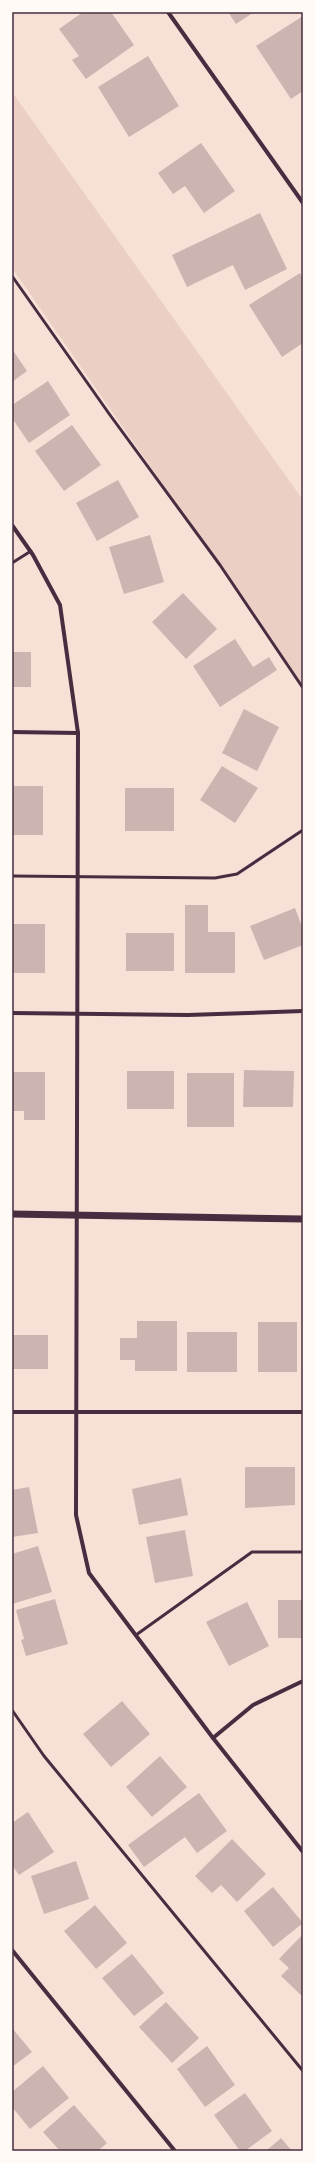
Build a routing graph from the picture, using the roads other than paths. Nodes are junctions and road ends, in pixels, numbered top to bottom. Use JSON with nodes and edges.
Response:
{"nodes":[{"id":1,"x":168,"y":12,"type":"edge"},
{"id":2,"x":303,"y":202,"type":"edge"},
{"id":3,"x":12,"y":276,"type":"edge"},
{"id":4,"x":12,"y":525,"type":"edge"},
{"id":5,"x":30,"y":551,"type":"junction"},
{"id":6,"x":12,"y":563,"type":"edge"},
{"id":7,"x":303,"y":688,"type":"edge"},
{"id":8,"x":12,"y":732,"type":"edge"},
{"id":9,"x":78,"y":733,"type":"junction"},
{"id":10,"x":303,"y":830,"type":"edge"},
{"id":11,"x":12,"y":876,"type":"edge"},
{"id":12,"x":77,"y":877,"type":"junction"},
{"id":13,"x":303,"y":1011,"type":"edge"},
{"id":14,"x":12,"y":1013,"type":"edge"},
{"id":15,"x":77,"y":1013,"type":"junction"},
{"id":16,"x":12,"y":1214,"type":"edge"},
{"id":17,"x":77,"y":1215,"type":"junction"},
{"id":18,"x":303,"y":1219,"type":"edge"},
{"id":19,"x":12,"y":1412,"type":"edge"},
{"id":20,"x":76,"y":1412,"type":"junction"},
{"id":21,"x":303,"y":1412,"type":"edge"},
{"id":22,"x":303,"y":1552,"type":"edge"},
{"id":23,"x":136,"y":1635,"type":"junction"},
{"id":24,"x":303,"y":1681,"type":"edge"},
{"id":25,"x":12,"y":1710,"type":"edge"},
{"id":26,"x":212,"y":1738,"type":"junction"},
{"id":27,"x":303,"y":1852,"type":"edge"},
{"id":28,"x":12,"y":1950,"type":"edge"},
{"id":29,"x":303,"y":2071,"type":"edge"},
{"id":30,"x":175,"y":2151,"type":"edge"}],
"edges":[{"from":1,"to":2,"type":"street"},
{"from":3,"to":7,"type":"lane"},
{"from":4,"to":5,"type":"street"},
{"from":5,"to":6,"type":"lane"},
{"from":5,"to":9,"type":"street"},
{"from":8,"to":9,"type":"street"},
{"from":9,"to":12,"type":"street"},
{"from":10,"to":12,"type":"lane"},
{"from":11,"to":12,"type":"lane"},
{"from":12,"to":15,"type":"street"},
{"from":13,"to":15,"type":"street"},
{"from":14,"to":15,"type":"street"},
{"from":15,"to":17,"type":"street"},
{"from":16,"to":17,"type":"street"},
{"from":17,"to":18,"type":"street"},
{"from":17,"to":20,"type":"street"},
{"from":19,"to":20,"type":"street"},
{"from":20,"to":21,"type":"street"},
{"from":20,"to":23,"type":"street"},
{"from":22,"to":23,"type":"lane"},
{"from":23,"to":26,"type":"street"},
{"from":24,"to":26,"type":"street"},
{"from":25,"to":29,"type":"lane"},
{"from":26,"to":27,"type":"street"},
{"from":28,"to":30,"type":"street"}]}
